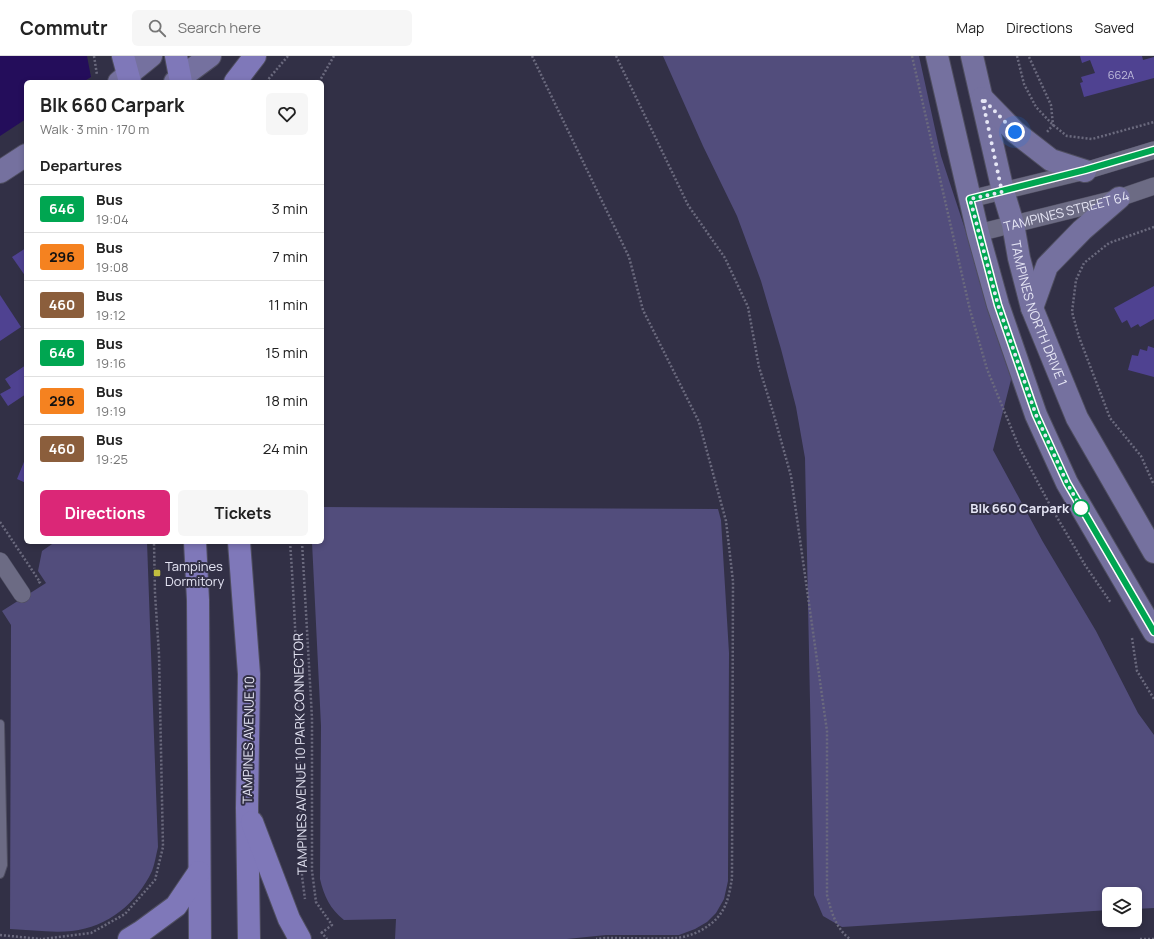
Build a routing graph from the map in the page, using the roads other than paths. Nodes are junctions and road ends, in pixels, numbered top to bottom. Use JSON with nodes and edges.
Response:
{"nodes":[{"id":1,"x":151,"y":56,"type":"edge"},
{"id":2,"x":176,"y":56,"type":"edge"},
{"id":3,"x":210,"y":56,"type":"edge"},
{"id":4,"x":255,"y":56,"type":"edge"},
{"id":5,"x":937,"y":56,"type":"edge"},
{"id":6,"x":972,"y":56,"type":"edge"},
{"id":7,"x":125,"y":74,"type":"edge"},
{"id":8,"x":178,"y":80,"type":"edge"},
{"id":9,"x":179,"y":80,"type":"edge"},
{"id":10,"x":237,"y":80,"type":"edge"},
{"id":11,"x":982,"y":98,"type":"junction"},
{"id":12,"x":1154,"y":150,"type":"edge"},
{"id":13,"x":24,"y":156,"type":"edge"},
{"id":14,"x":1085,"y":170,"type":"junction"},
{"id":15,"x":0,"y":172,"type":"edge"},
{"id":16,"x":1154,"y":186,"type":"edge"},
{"id":17,"x":1002,"y":192,"type":"junction"},
{"id":18,"x":1119,"y":198,"type":"junction"},
{"id":19,"x":970,"y":199,"type":"junction"},
{"id":20,"x":1013,"y":224,"type":"junction"},
{"id":21,"x":978,"y":233,"type":"junction"},
{"id":22,"x":1032,"y":308,"type":"junction"},
{"id":23,"x":195,"y":544,"type":"edge"},
{"id":24,"x":239,"y":544,"type":"edge"},
{"id":25,"x":1154,"y":552,"type":"edge"},
{"id":26,"x":0,"y":561,"type":"edge"},
{"id":27,"x":22,"y":594,"type":"dead end"},
{"id":28,"x":1154,"y":632,"type":"edge"},
{"id":29,"x":0,"y":724,"type":"edge"},
{"id":30,"x":247,"y":808,"type":"junction"},
{"id":31,"x":199,"y":872,"type":"junction"},
{"id":32,"x":0,"y":874,"type":"edge"},
{"id":33,"x":129,"y":939,"type":"edge"},
{"id":34,"x":200,"y":939,"type":"edge"},
{"id":35,"x":249,"y":939,"type":"edge"},
{"id":36,"x":300,"y":939,"type":"edge"}],
"edges":[{"from":1,"to":7,"type":"street"},
{"from":2,"to":8,"type":"main road"},
{"from":3,"to":9,"type":"street"},
{"from":4,"to":10,"type":"main road"},
{"from":5,"to":19,"type":"street"},
{"from":6,"to":11,"type":"street","name":"TAMPINES NORTH DRIVE 1"},
{"from":11,"to":14,"type":"street"},
{"from":11,"to":17,"type":"street","name":"TAMPINES NORTH DRIVE 1"},
{"from":12,"to":14,"type":"street"},
{"from":13,"to":15,"type":"street"},
{"from":14,"to":17,"type":"street"},
{"from":16,"to":18,"type":"street","name":"TAMPINES STREET 64"},
{"from":17,"to":19,"type":"street"},
{"from":17,"to":20,"type":"street","name":"TAMPINES NORTH DRIVE 1"},
{"from":18,"to":20,"type":"street","name":"TAMPINES STREET 64"},
{"from":18,"to":22,"type":"street"},
{"from":19,"to":21,"type":"street"},
{"from":20,"to":21,"type":"street","name":"TAMPINES STREET 64"},
{"from":20,"to":22,"type":"street","name":"TAMPINES NORTH DRIVE 1"},
{"from":21,"to":28,"type":"street"},
{"from":22,"to":25,"type":"street","name":"TAMPINES NORTH DRIVE 1"},
{"from":23,"to":31,"type":"main road"},
{"from":24,"to":30,"type":"main road","name":"TAMPINES AVENUE 10"},
{"from":26,"to":27,"type":"street"},
{"from":29,"to":32,"type":"lane"},
{"from":30,"to":35,"type":"main road","name":"TAMPINES AVENUE 10"},
{"from":30,"to":36,"type":"main road"},
{"from":31,"to":33,"type":"main road"},
{"from":31,"to":34,"type":"main road"}]}
